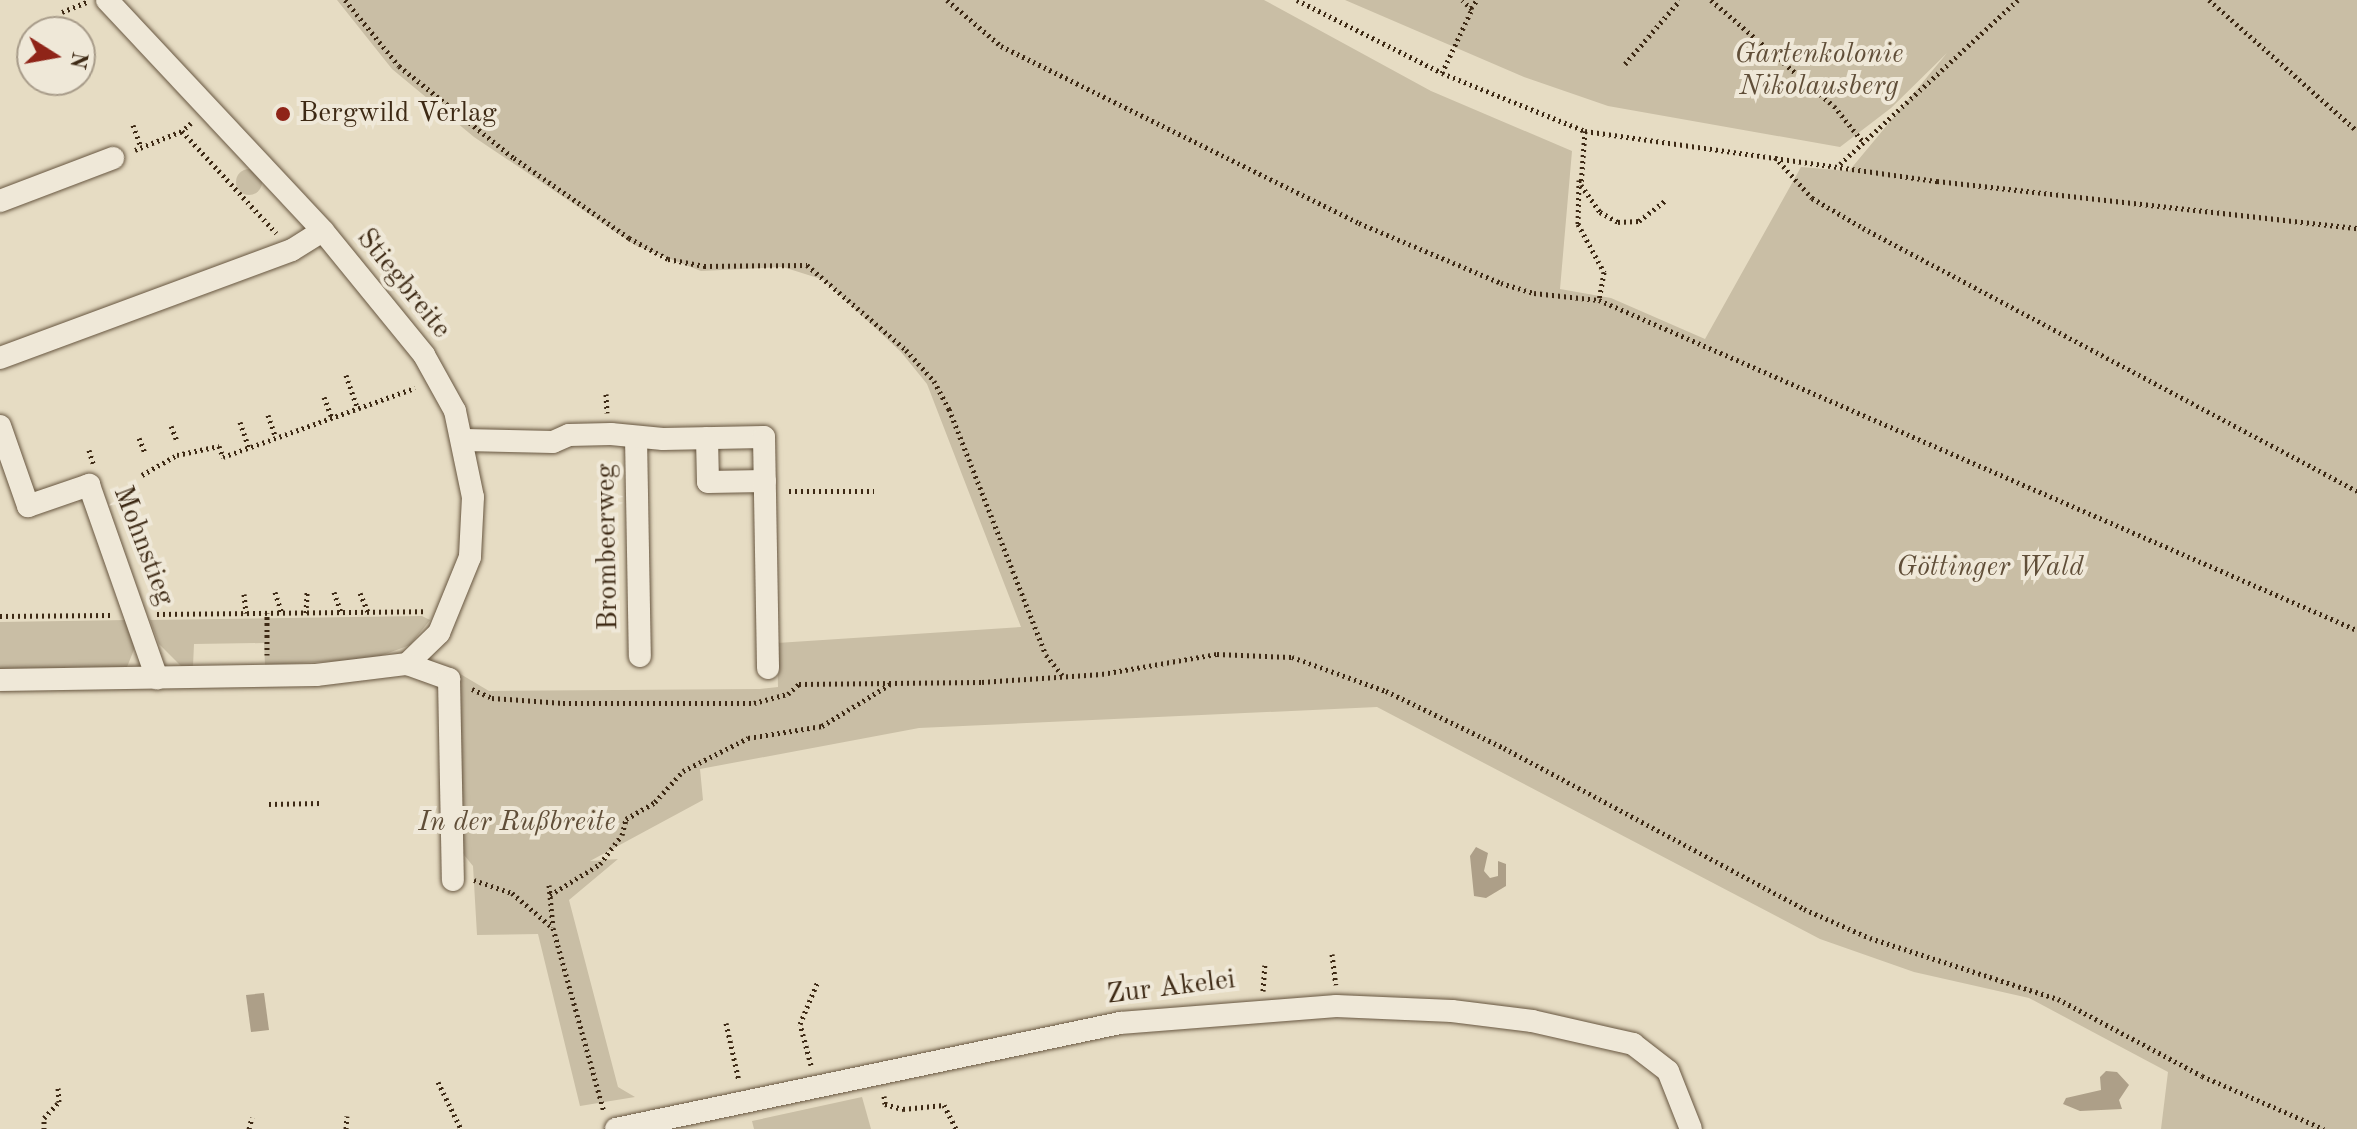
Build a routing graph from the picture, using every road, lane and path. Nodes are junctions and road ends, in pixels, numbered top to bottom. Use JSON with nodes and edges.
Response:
{"nodes":[{"id":1,"x":92,"y":0,"type":"edge"},
{"id":2,"x":107,"y":0,"type":"edge"},
{"id":3,"x":345,"y":0,"type":"edge"},
{"id":4,"x":947,"y":0,"type":"edge"},
{"id":5,"x":1297,"y":0,"type":"edge"},
{"id":6,"x":1462,"y":0,"type":"edge"},
{"id":7,"x":1477,"y":0,"type":"edge"},
{"id":8,"x":1680,"y":0,"type":"edge"},
{"id":9,"x":1711,"y":0,"type":"edge"},
{"id":10,"x":2018,"y":0,"type":"edge"},
{"id":11,"x":2209,"y":0,"type":"edge"},
{"id":12,"x":1471,"y":8,"type":"junction"},
{"id":13,"x":62,"y":12,"type":"dead end"},
{"id":14,"x":1625,"y":64,"type":"dead end"},
{"id":15,"x":1442,"y":73,"type":"junction"},
{"id":16,"x":208,"y":106,"type":"junction"},
{"id":17,"x":133,"y":125,"type":"dead end"},
{"id":18,"x":182,"y":131,"type":"junction"},
{"id":19,"x":1585,"y":131,"type":"junction"},
{"id":20,"x":2357,"y":131,"type":"edge"},
{"id":21,"x":1864,"y":143,"type":"junction"},
{"id":22,"x":141,"y":147,"type":"junction"},
{"id":23,"x":1775,"y":156,"type":"junction"},
{"id":24,"x":113,"y":158,"type":"joint"},
{"id":25,"x":1840,"y":165,"type":"junction"},
{"id":26,"x":1579,"y":175,"type":"junction"},
{"id":27,"x":0,"y":201,"type":"edge"},
{"id":28,"x":1665,"y":201,"type":"dead end"},
{"id":29,"x":2357,"y":228,"type":"edge"},
{"id":30,"x":323,"y":231,"type":"junction"},
{"id":31,"x":292,"y":250,"type":"junction"},
{"id":32,"x":1599,"y":300,"type":"junction"},
{"id":33,"x":0,"y":358,"type":"edge"},
{"id":34,"x":346,"y":375,"type":"dead end"},
{"id":35,"x":440,"y":379,"type":"junction"},
{"id":36,"x":324,"y":397,"type":"dead end"},
{"id":37,"x":358,"y":409,"type":"junction"},
{"id":38,"x":268,"y":415,"type":"dead end"},
{"id":39,"x":332,"y":418,"type":"junction"},
{"id":40,"x":240,"y":422,"type":"dead end"},
{"id":41,"x":0,"y":426,"type":"edge"},
{"id":42,"x":171,"y":426,"type":"dead end"},
{"id":43,"x":636,"y":437,"type":"junction"},
{"id":44,"x":139,"y":438,"type":"dead end"},
{"id":45,"x":276,"y":438,"type":"junction"},
{"id":46,"x":707,"y":438,"type":"junction"},
{"id":47,"x":465,"y":440,"type":"junction"},
{"id":48,"x":177,"y":441,"type":"dead end"},
{"id":49,"x":249,"y":448,"type":"junction"},
{"id":50,"x":145,"y":453,"type":"dead end"},
{"id":51,"x":142,"y":475,"type":"dead end"},
{"id":52,"x":765,"y":483,"type":"junction"},
{"id":53,"x":874,"y":491,"type":"dead end"},
{"id":54,"x":2357,"y":491,"type":"edge"},
{"id":55,"x":307,"y":591,"type":"dead end"},
{"id":56,"x":275,"y":592,"type":"dead end"},
{"id":57,"x":334,"y":592,"type":"dead end"},
{"id":58,"x":360,"y":593,"type":"dead end"},
{"id":59,"x":244,"y":594,"type":"dead end"},
{"id":60,"x":451,"y":611,"type":"junction"},
{"id":61,"x":341,"y":612,"type":"junction"},
{"id":62,"x":368,"y":612,"type":"junction"},
{"id":63,"x":246,"y":613,"type":"junction"},
{"id":64,"x":267,"y":613,"type":"junction"},
{"id":65,"x":282,"y":613,"type":"junction"},
{"id":66,"x":306,"y":613,"type":"junction"},
{"id":67,"x":138,"y":615,"type":"junction"},
{"id":68,"x":0,"y":616,"type":"edge"},
{"id":69,"x":2357,"y":630,"type":"edge"},
{"id":70,"x":640,"y":656,"type":"dead end"},
{"id":71,"x":407,"y":664,"type":"junction"},
{"id":72,"x":768,"y":668,"type":"dead end"},
{"id":73,"x":267,"y":676,"type":"junction"},
{"id":74,"x":1063,"y":676,"type":"junction"},
{"id":75,"x":157,"y":678,"type":"junction"},
{"id":76,"x":449,"y":679,"type":"junction"},
{"id":77,"x":0,"y":680,"type":"edge"},
{"id":78,"x":892,"y":683,"type":"junction"},
{"id":79,"x":320,"y":803,"type":"dead end"},
{"id":80,"x":269,"y":804,"type":"dead end"},
{"id":81,"x":453,"y":880,"type":"joint"},
{"id":82,"x":549,"y":885,"type":"dead end"},
{"id":83,"x":550,"y":895,"type":"junction"},
{"id":84,"x":553,"y":928,"type":"junction"},
{"id":85,"x":818,"y":981,"type":"dead end"},
{"id":86,"x":726,"y":1023,"type":"dead end"},
{"id":87,"x":878,"y":1072,"type":"junction"},
{"id":88,"x":438,"y":1082,"type":"dead end"},
{"id":89,"x":815,"y":1086,"type":"junction"},
{"id":90,"x":58,"y":1088,"type":"dead end"},
{"id":91,"x":740,"y":1103,"type":"junction"},
{"id":92,"x":347,"y":1116,"type":"dead end"},
{"id":93,"x":252,"y":1117,"type":"dead end"},
{"id":94,"x":611,"y":1122,"type":"edge"},
{"id":95,"x":44,"y":1129,"type":"edge"},
{"id":96,"x":249,"y":1129,"type":"edge"},
{"id":97,"x":346,"y":1129,"type":"edge"},
{"id":98,"x":461,"y":1129,"type":"edge"},
{"id":99,"x":956,"y":1129,"type":"edge"},
{"id":100,"x":1691,"y":1129,"type":"edge"},
{"id":101,"x":2324,"y":1129,"type":"edge"}],
"edges":[{"from":1,"to":13,"type":"path"},
{"from":2,"to":16,"type":"street","name":"Stiegbreite"},
{"from":3,"to":74,"type":"path"},
{"from":4,"to":32,"type":"path"},
{"from":5,"to":15,"type":"path"},
{"from":6,"to":12,"type":"path"},
{"from":7,"to":12,"type":"path"},
{"from":8,"to":14,"type":"path"},
{"from":9,"to":21,"type":"path"},
{"from":10,"to":21,"type":"path"},
{"from":11,"to":20,"type":"path"},
{"from":12,"to":15,"type":"path"},
{"from":15,"to":19,"type":"path"},
{"from":16,"to":18,"type":"path"},
{"from":16,"to":30,"type":"street","name":"Stiegbreite"},
{"from":17,"to":22,"type":"path"},
{"from":18,"to":22,"type":"path"},
{"from":18,"to":31,"type":"path"},
{"from":19,"to":23,"type":"path"},
{"from":19,"to":26,"type":"path"},
{"from":21,"to":25,"type":"path"},
{"from":22,"to":24,"type":"path"},
{"from":23,"to":25,"type":"path"},
{"from":23,"to":54,"type":"path"},
{"from":24,"to":27,"type":"street"},
{"from":25,"to":29,"type":"path"},
{"from":26,"to":28,"type":"path"},
{"from":26,"to":32,"type":"path"},
{"from":30,"to":31,"type":"street"},
{"from":30,"to":35,"type":"street","name":"Stiegbreite"},
{"from":31,"to":33,"type":"street"},
{"from":32,"to":69,"type":"path"},
{"from":34,"to":37,"type":"path"},
{"from":35,"to":37,"type":"path"},
{"from":35,"to":47,"type":"street","name":"Stiegbreite"},
{"from":36,"to":39,"type":"path"},
{"from":37,"to":39,"type":"path"},
{"from":38,"to":45,"type":"path"},
{"from":39,"to":45,"type":"path"},
{"from":40,"to":49,"type":"path"},
{"from":41,"to":67,"type":"street","name":"Mohnstieg"},
{"from":42,"to":48,"type":"path"},
{"from":43,"to":46,"type":"street","name":"Brombeerweg"},
{"from":43,"to":47,"type":"street","name":"Brombeerweg"},
{"from":43,"to":70,"type":"street","name":"Brombeerweg"},
{"from":44,"to":50,"type":"path"},
{"from":45,"to":49,"type":"path"},
{"from":46,"to":52,"type":"street"},
{"from":46,"to":52,"type":"street","name":"Brombeerweg"},
{"from":47,"to":60,"type":"street","name":"Stiegbreite"},
{"from":49,"to":51,"type":"path"},
{"from":52,"to":53,"type":"path"},
{"from":52,"to":72,"type":"street","name":"Brombeerweg"},
{"from":55,"to":66,"type":"path"},
{"from":56,"to":65,"type":"path"},
{"from":57,"to":61,"type":"path"},
{"from":58,"to":62,"type":"path"},
{"from":59,"to":63,"type":"path"},
{"from":60,"to":62,"type":"path"},
{"from":60,"to":71,"type":"street","name":"Stiegbreite"},
{"from":61,"to":62,"type":"path"},
{"from":61,"to":66,"type":"path"},
{"from":63,"to":64,"type":"path"},
{"from":63,"to":67,"type":"path"},
{"from":64,"to":65,"type":"path"},
{"from":64,"to":73,"type":"path"},
{"from":65,"to":66,"type":"path"},
{"from":67,"to":68,"type":"path"},
{"from":67,"to":75,"type":"street","name":"Mohnstieg"},
{"from":71,"to":73,"type":"street"},
{"from":71,"to":76,"type":"street"},
{"from":73,"to":75,"type":"street"},
{"from":74,"to":78,"type":"path"},
{"from":74,"to":101,"type":"path"},
{"from":75,"to":77,"type":"street"},
{"from":76,"to":78,"type":"path"},
{"from":76,"to":81,"type":"street"},
{"from":78,"to":83,"type":"path"},
{"from":79,"to":80,"type":"path"},
{"from":81,"to":84,"type":"path"},
{"from":82,"to":83,"type":"path"},
{"from":83,"to":84,"type":"path"},
{"from":84,"to":94,"type":"path"},
{"from":85,"to":89,"type":"path"},
{"from":86,"to":91,"type":"path"},
{"from":87,"to":89,"type":"street","name":"Zur Akelei"},
{"from":87,"to":99,"type":"path"},
{"from":87,"to":100,"type":"street","name":"Zur Akelei"},
{"from":88,"to":98,"type":"path"},
{"from":89,"to":91,"type":"street","name":"Zur Akelei"},
{"from":90,"to":95,"type":"path"},
{"from":91,"to":94,"type":"street","name":"Zur Akelei"},
{"from":92,"to":97,"type":"path"},
{"from":93,"to":96,"type":"path"}]}
